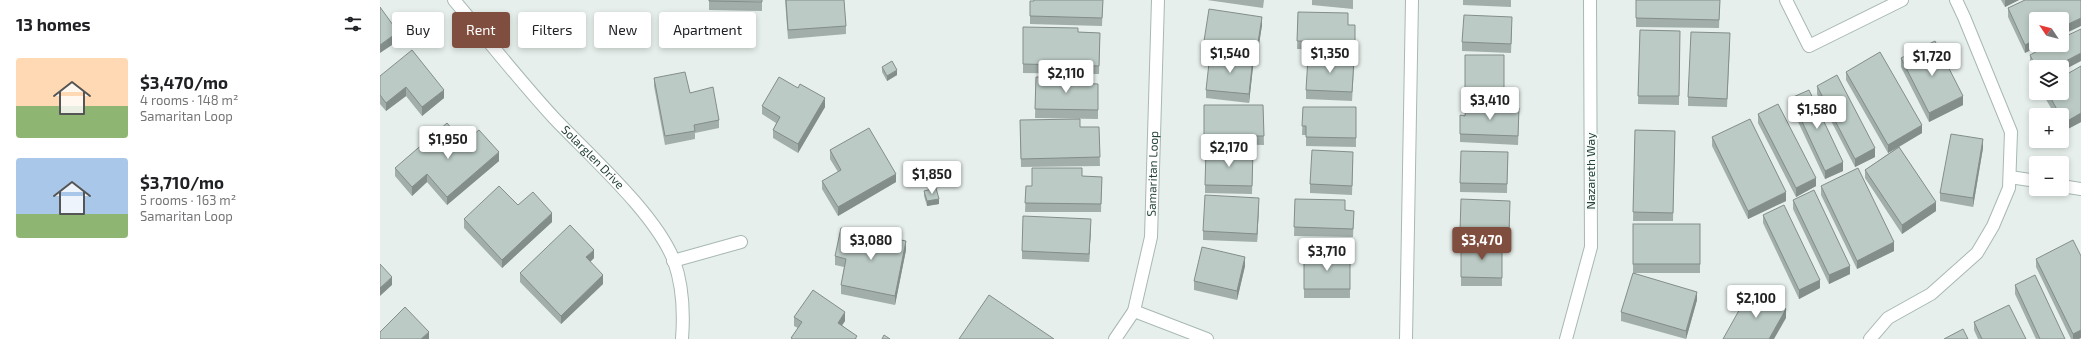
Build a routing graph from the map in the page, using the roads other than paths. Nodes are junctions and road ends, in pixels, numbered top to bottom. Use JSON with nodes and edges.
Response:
{"nodes":[{"id":1,"x":454,"y":0,"type":"edge"},
{"id":2,"x":1158,"y":0,"type":"edge"},
{"id":3,"x":1412,"y":0,"type":"edge"},
{"id":4,"x":1590,"y":0,"type":"edge"},
{"id":5,"x":1786,"y":0,"type":"edge"},
{"id":6,"x":1902,"y":0,"type":"edge"},
{"id":7,"x":1956,"y":0,"type":"edge"},
{"id":8,"x":2010,"y":177,"type":"junction"},
{"id":9,"x":2029,"y":180,"type":"edge"},
{"id":10,"x":2069,"y":187,"type":"edge"},
{"id":11,"x":2081,"y":189,"type":"edge"},
{"id":12,"x":741,"y":242,"type":"dead end"},
{"id":13,"x":673,"y":261,"type":"junction"},
{"id":14,"x":1134,"y":311,"type":"junction"},
{"id":15,"x":682,"y":339,"type":"edge"},
{"id":16,"x":1115,"y":339,"type":"edge"},
{"id":17,"x":1207,"y":339,"type":"edge"},
{"id":18,"x":1406,"y":339,"type":"edge"},
{"id":19,"x":1566,"y":339,"type":"edge"},
{"id":20,"x":1870,"y":339,"type":"edge"}],
"edges":[{"from":1,"to":13,"type":"street","name":"Solarglen Drive"},
{"from":2,"to":14,"type":"street","name":"Samaritan Loop"},
{"from":3,"to":18,"type":"street"},
{"from":4,"to":19,"type":"street","name":"Nazareth Way"},
{"from":5,"to":6,"type":"street"},
{"from":7,"to":8,"type":"street"},
{"from":8,"to":9,"type":"street"},
{"from":8,"to":20,"type":"street"},
{"from":10,"to":11,"type":"street"},
{"from":12,"to":13,"type":"street"},
{"from":13,"to":15,"type":"street","name":"Solarglen Drive"},
{"from":14,"to":16,"type":"street","name":"Samaritan Loop"},
{"from":14,"to":17,"type":"street"}]}
